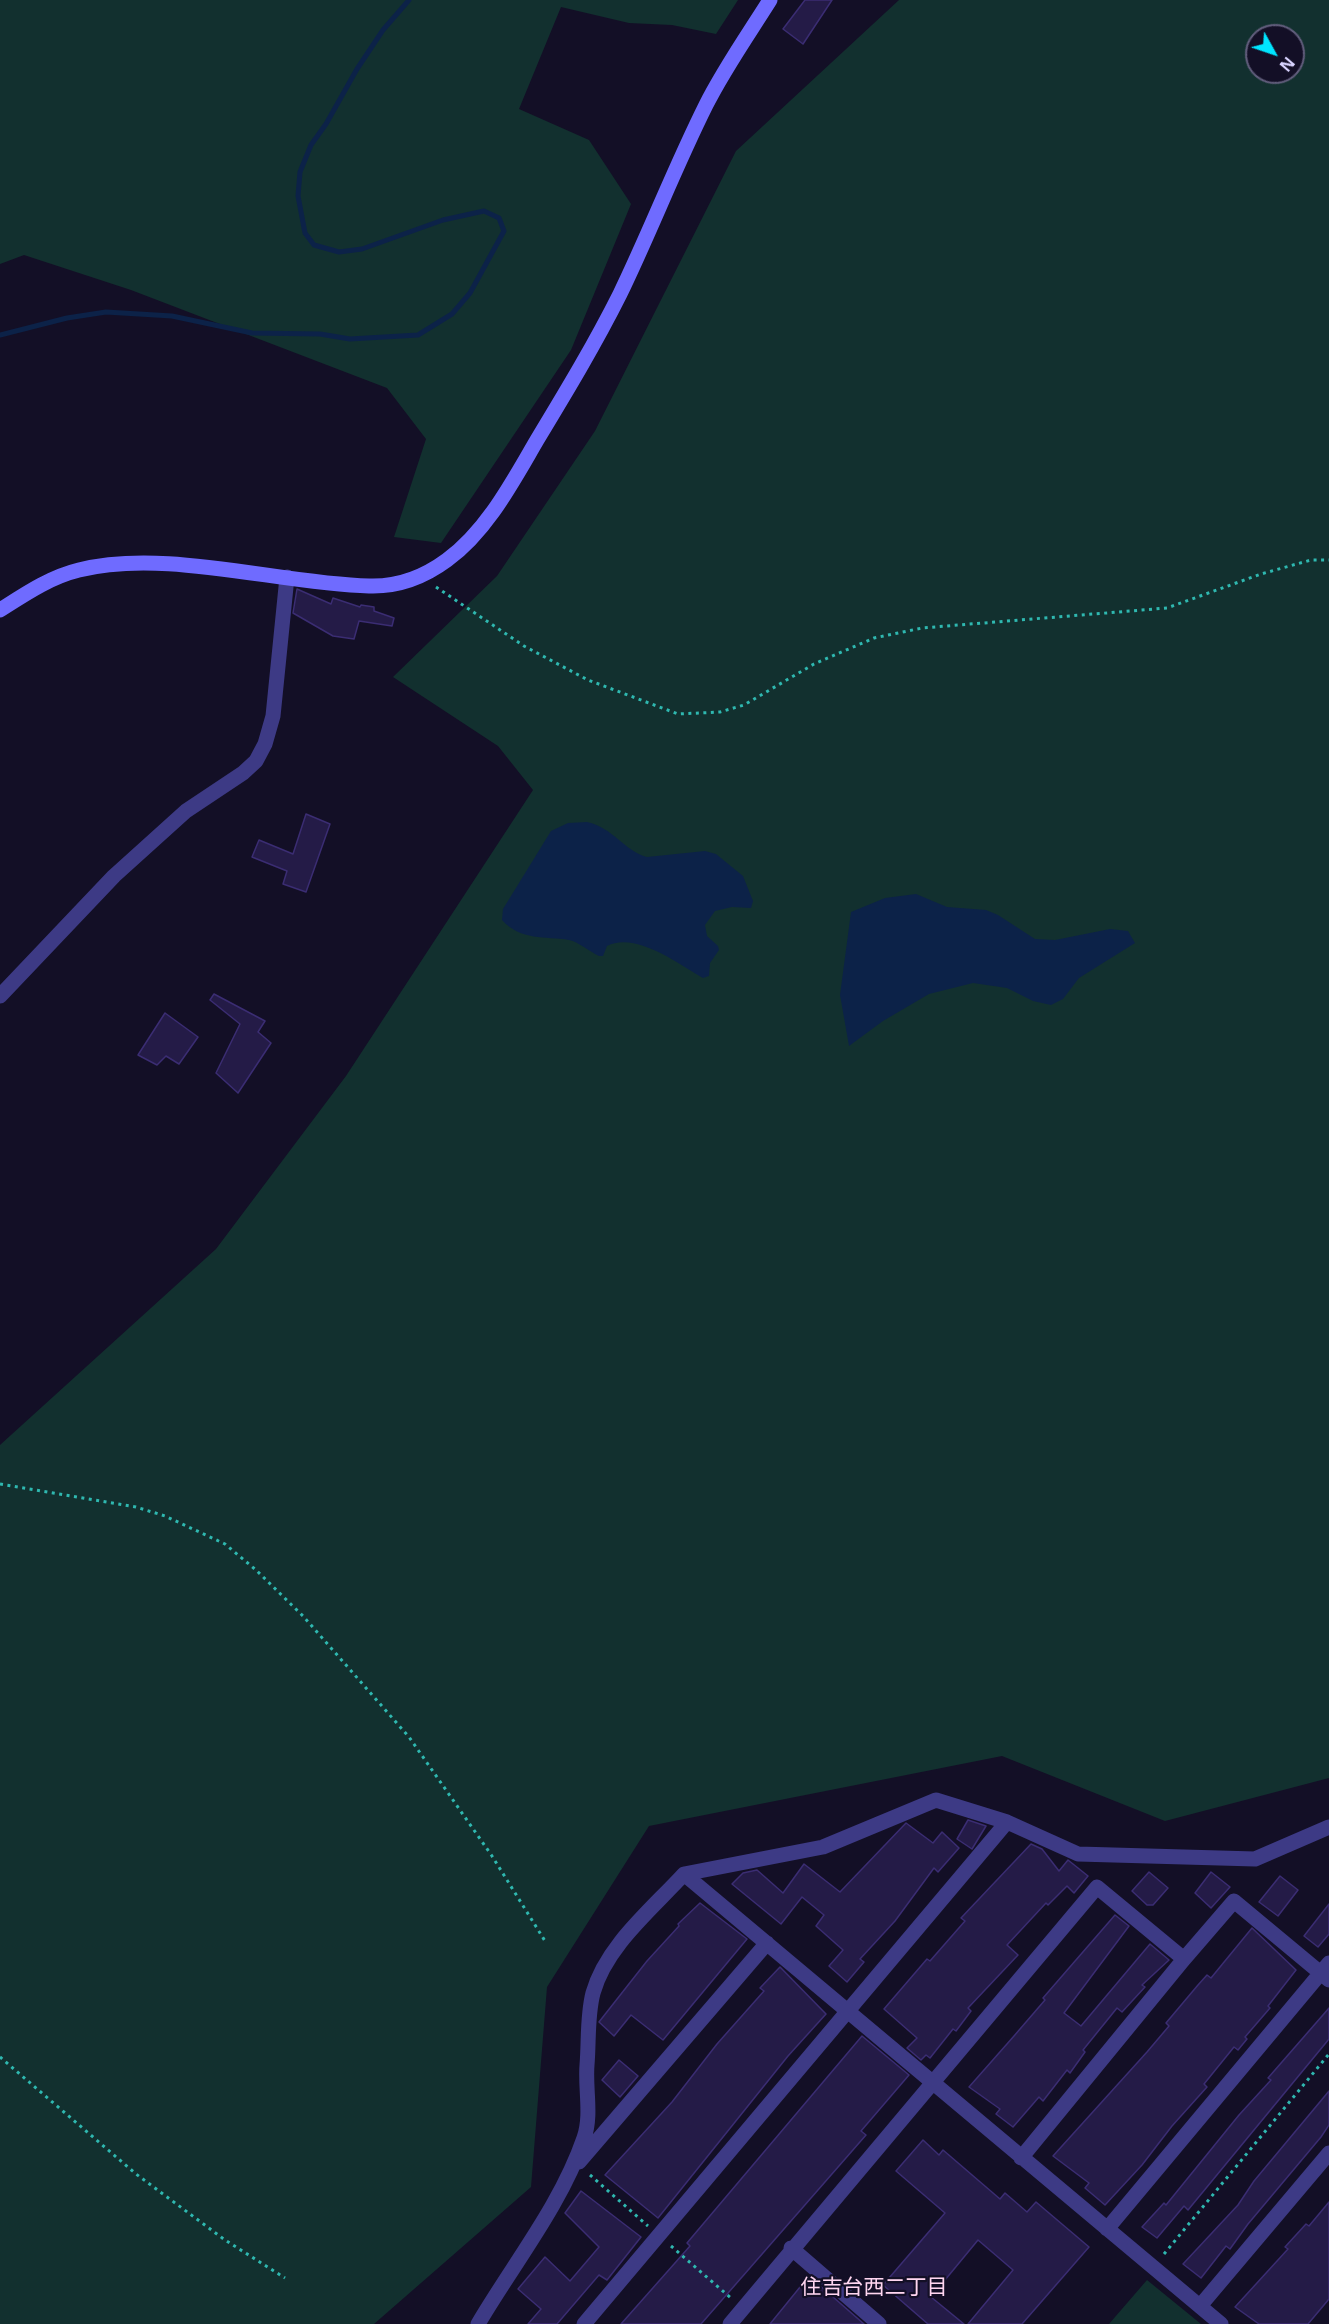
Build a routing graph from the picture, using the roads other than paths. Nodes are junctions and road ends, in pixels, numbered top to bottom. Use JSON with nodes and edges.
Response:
{"nodes":[{"id":1,"x":770,"y":0,"type":"edge"},
{"id":2,"x":287,"y":577,"type":"junction"},
{"id":3,"x":0,"y":610,"type":"edge"},
{"id":4,"x":0,"y":996,"type":"edge"},
{"id":5,"x":1007,"y":1822,"type":"junction"},
{"id":6,"x":1329,"y":1827,"type":"edge"},
{"id":7,"x":684,"y":1874,"type":"junction"},
{"id":8,"x":767,"y":1943,"type":"junction"},
{"id":9,"x":1184,"y":1959,"type":"junction"},
{"id":10,"x":1326,"y":1972,"type":"edge"},
{"id":11,"x":848,"y":2011,"type":"junction"},
{"id":12,"x":932,"y":2084,"type":"junction"},
{"id":13,"x":1329,"y":2153,"type":"edge"},
{"id":14,"x":1021,"y":2158,"type":"junction"},
{"id":15,"x":570,"y":2172,"type":"junction"},
{"id":16,"x":1107,"y":2229,"type":"junction"},
{"id":17,"x":792,"y":2248,"type":"junction"},
{"id":18,"x":1200,"y":2306,"type":"junction"},
{"id":19,"x":478,"y":2324,"type":"edge"},
{"id":20,"x":584,"y":2324,"type":"edge"},
{"id":21,"x":730,"y":2324,"type":"edge"},
{"id":22,"x":879,"y":2324,"type":"edge"},
{"id":23,"x":1221,"y":2324,"type":"edge"}],
"edges":[{"from":1,"to":2,"type":"street"},
{"from":2,"to":3,"type":"street"},
{"from":2,"to":4,"type":"street"},
{"from":5,"to":6,"type":"street"},
{"from":5,"to":7,"type":"street"},
{"from":5,"to":11,"type":"street"},
{"from":7,"to":8,"type":"street"},
{"from":7,"to":15,"type":"street"},
{"from":8,"to":11,"type":"street"},
{"from":8,"to":15,"type":"street"},
{"from":9,"to":10,"type":"street"},
{"from":9,"to":12,"type":"street"},
{"from":9,"to":14,"type":"street"},
{"from":10,"to":16,"type":"street"},
{"from":11,"to":12,"type":"street"},
{"from":11,"to":20,"type":"street"},
{"from":12,"to":14,"type":"street"},
{"from":12,"to":17,"type":"street"},
{"from":13,"to":18,"type":"street"},
{"from":14,"to":16,"type":"street"},
{"from":15,"to":19,"type":"street"},
{"from":16,"to":18,"type":"street"},
{"from":17,"to":21,"type":"street"},
{"from":17,"to":22,"type":"street"},
{"from":18,"to":23,"type":"street"}]}
